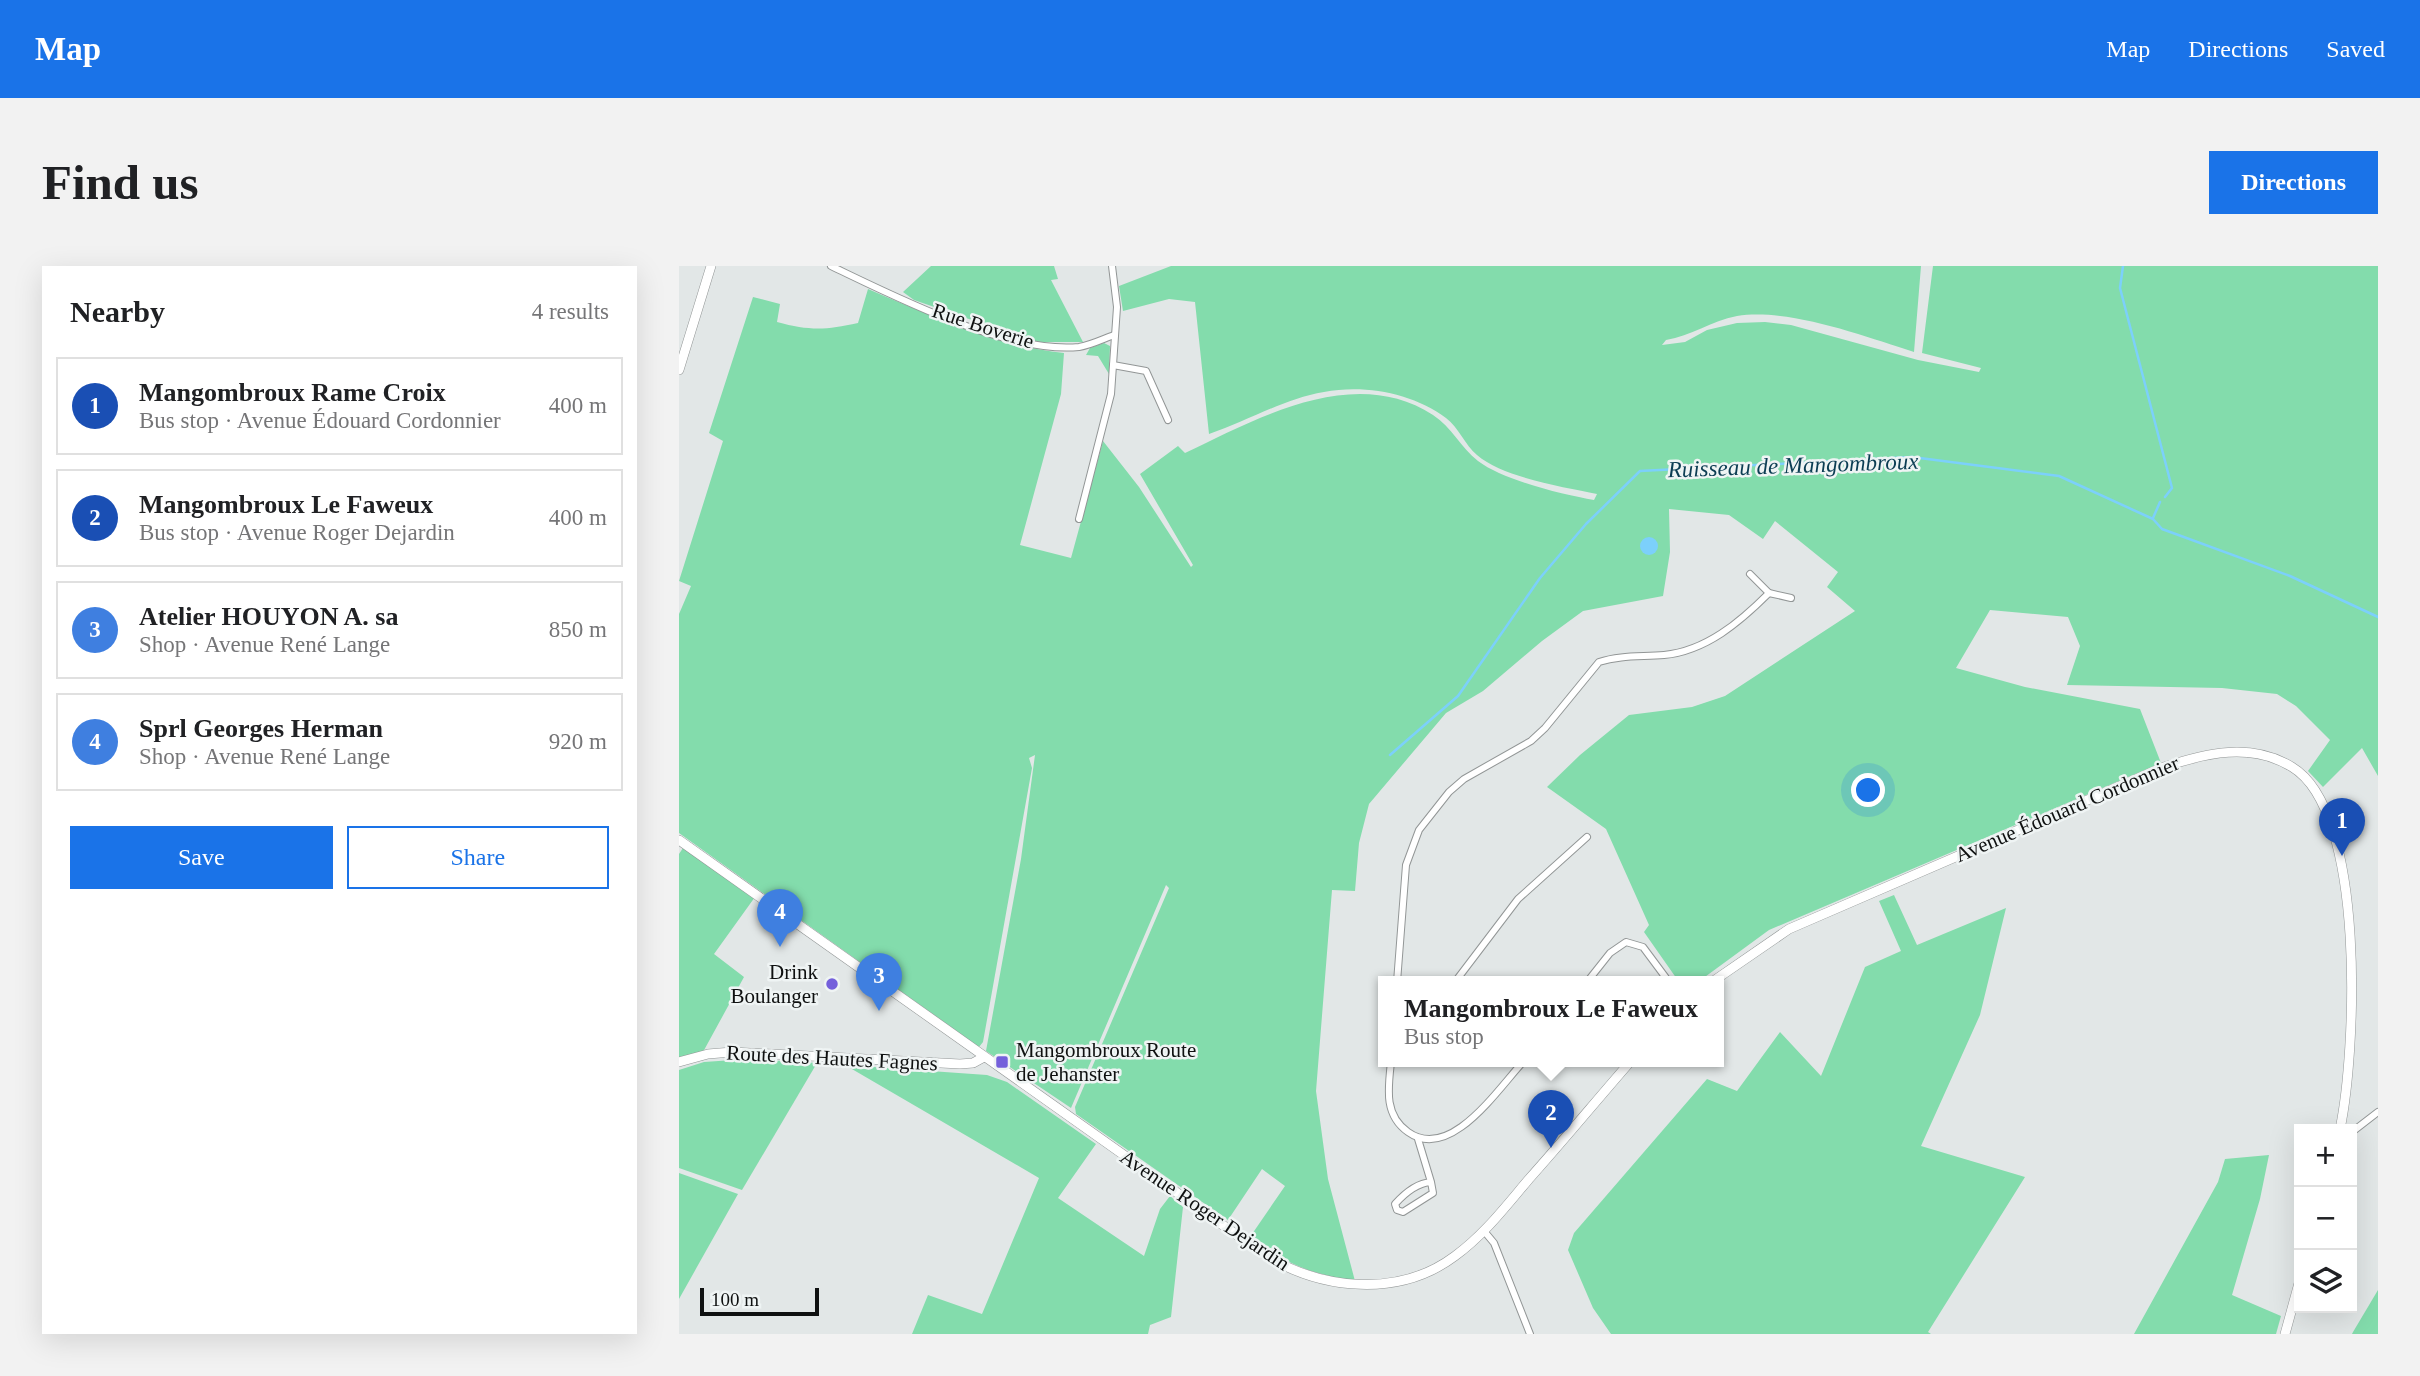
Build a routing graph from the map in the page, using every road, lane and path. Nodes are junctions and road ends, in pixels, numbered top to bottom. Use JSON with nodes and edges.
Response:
{"nodes":[{"id":1,"x":711,"y":266,"type":"edge"},
{"id":2,"x":831,"y":266,"type":"edge"},
{"id":3,"x":1112,"y":266,"type":"edge"},
{"id":4,"x":1114,"y":335,"type":"junction"},
{"id":5,"x":1113,"y":365,"type":"junction"},
{"id":6,"x":679,"y":370,"type":"edge"},
{"id":7,"x":1168,"y":420,"type":"dead end"},
{"id":8,"x":1079,"y":519,"type":"dead end"},
{"id":9,"x":1750,"y":574,"type":"dead end"},
{"id":10,"x":1769,"y":593,"type":"junction"},
{"id":11,"x":1791,"y":598,"type":"dead end"},
{"id":12,"x":1587,"y":836,"type":"dead end"},
{"id":13,"x":679,"y":840,"type":"edge"},
{"id":14,"x":1398,"y":976,"type":"edge"},
{"id":15,"x":1460,"y":976,"type":"edge"},
{"id":16,"x":1592,"y":976,"type":"edge"},
{"id":17,"x":1665,"y":976,"type":"edge"},
{"id":18,"x":1720,"y":976,"type":"edge"},
{"id":19,"x":984,"y":1057,"type":"junction"},
{"id":20,"x":679,"y":1062,"type":"edge"},
{"id":21,"x":1391,"y":1067,"type":"edge"},
{"id":22,"x":1518,"y":1067,"type":"edge"},
{"id":23,"x":1626,"y":1067,"type":"edge"},
{"id":24,"x":2378,"y":1112,"type":"edge"},
{"id":25,"x":2341,"y":1124,"type":"edge"},
{"id":26,"x":2357,"y":1128,"type":"edge"},
{"id":27,"x":1418,"y":1139,"type":"junction"},
{"id":28,"x":1431,"y":1182,"type":"junction"},
{"id":29,"x":1484,"y":1231,"type":"junction"},
{"id":30,"x":2294,"y":1301,"type":"edge"},
{"id":31,"x":1530,"y":1334,"type":"edge"},
{"id":32,"x":2285,"y":1334,"type":"edge"}],
"edges":[{"from":1,"to":6,"type":"main road"},
{"from":2,"to":4,"type":"street","name":"Rue Boverie"},
{"from":3,"to":4,"type":"street"},
{"from":4,"to":5,"type":"street"},
{"from":5,"to":7,"type":"street"},
{"from":5,"to":8,"type":"street"},
{"from":9,"to":10,"type":"street"},
{"from":10,"to":11,"type":"street"},
{"from":10,"to":14,"type":"street"},
{"from":12,"to":15,"type":"street"},
{"from":13,"to":19,"type":"main road","name":"Avenue Roger Dejardin"},
{"from":16,"to":17,"type":"street"},
{"from":18,"to":25,"type":"main road","name":"Avenue Édouard Cordonnier"},
{"from":19,"to":20,"type":"main road","name":"Route des Hautes Fagnes"},
{"from":19,"to":29,"type":"main road","name":"Avenue Roger Dejardin"},
{"from":21,"to":27,"type":"street"},
{"from":22,"to":27,"type":"street"},
{"from":23,"to":29,"type":"main road","name":"Avenue Roger Dejardin"},
{"from":24,"to":26,"type":"street"},
{"from":27,"to":28,"type":"street"},
{"from":28,"to":28,"type":"street"},
{"from":29,"to":31,"type":"street"},
{"from":30,"to":32,"type":"main road"}]}
